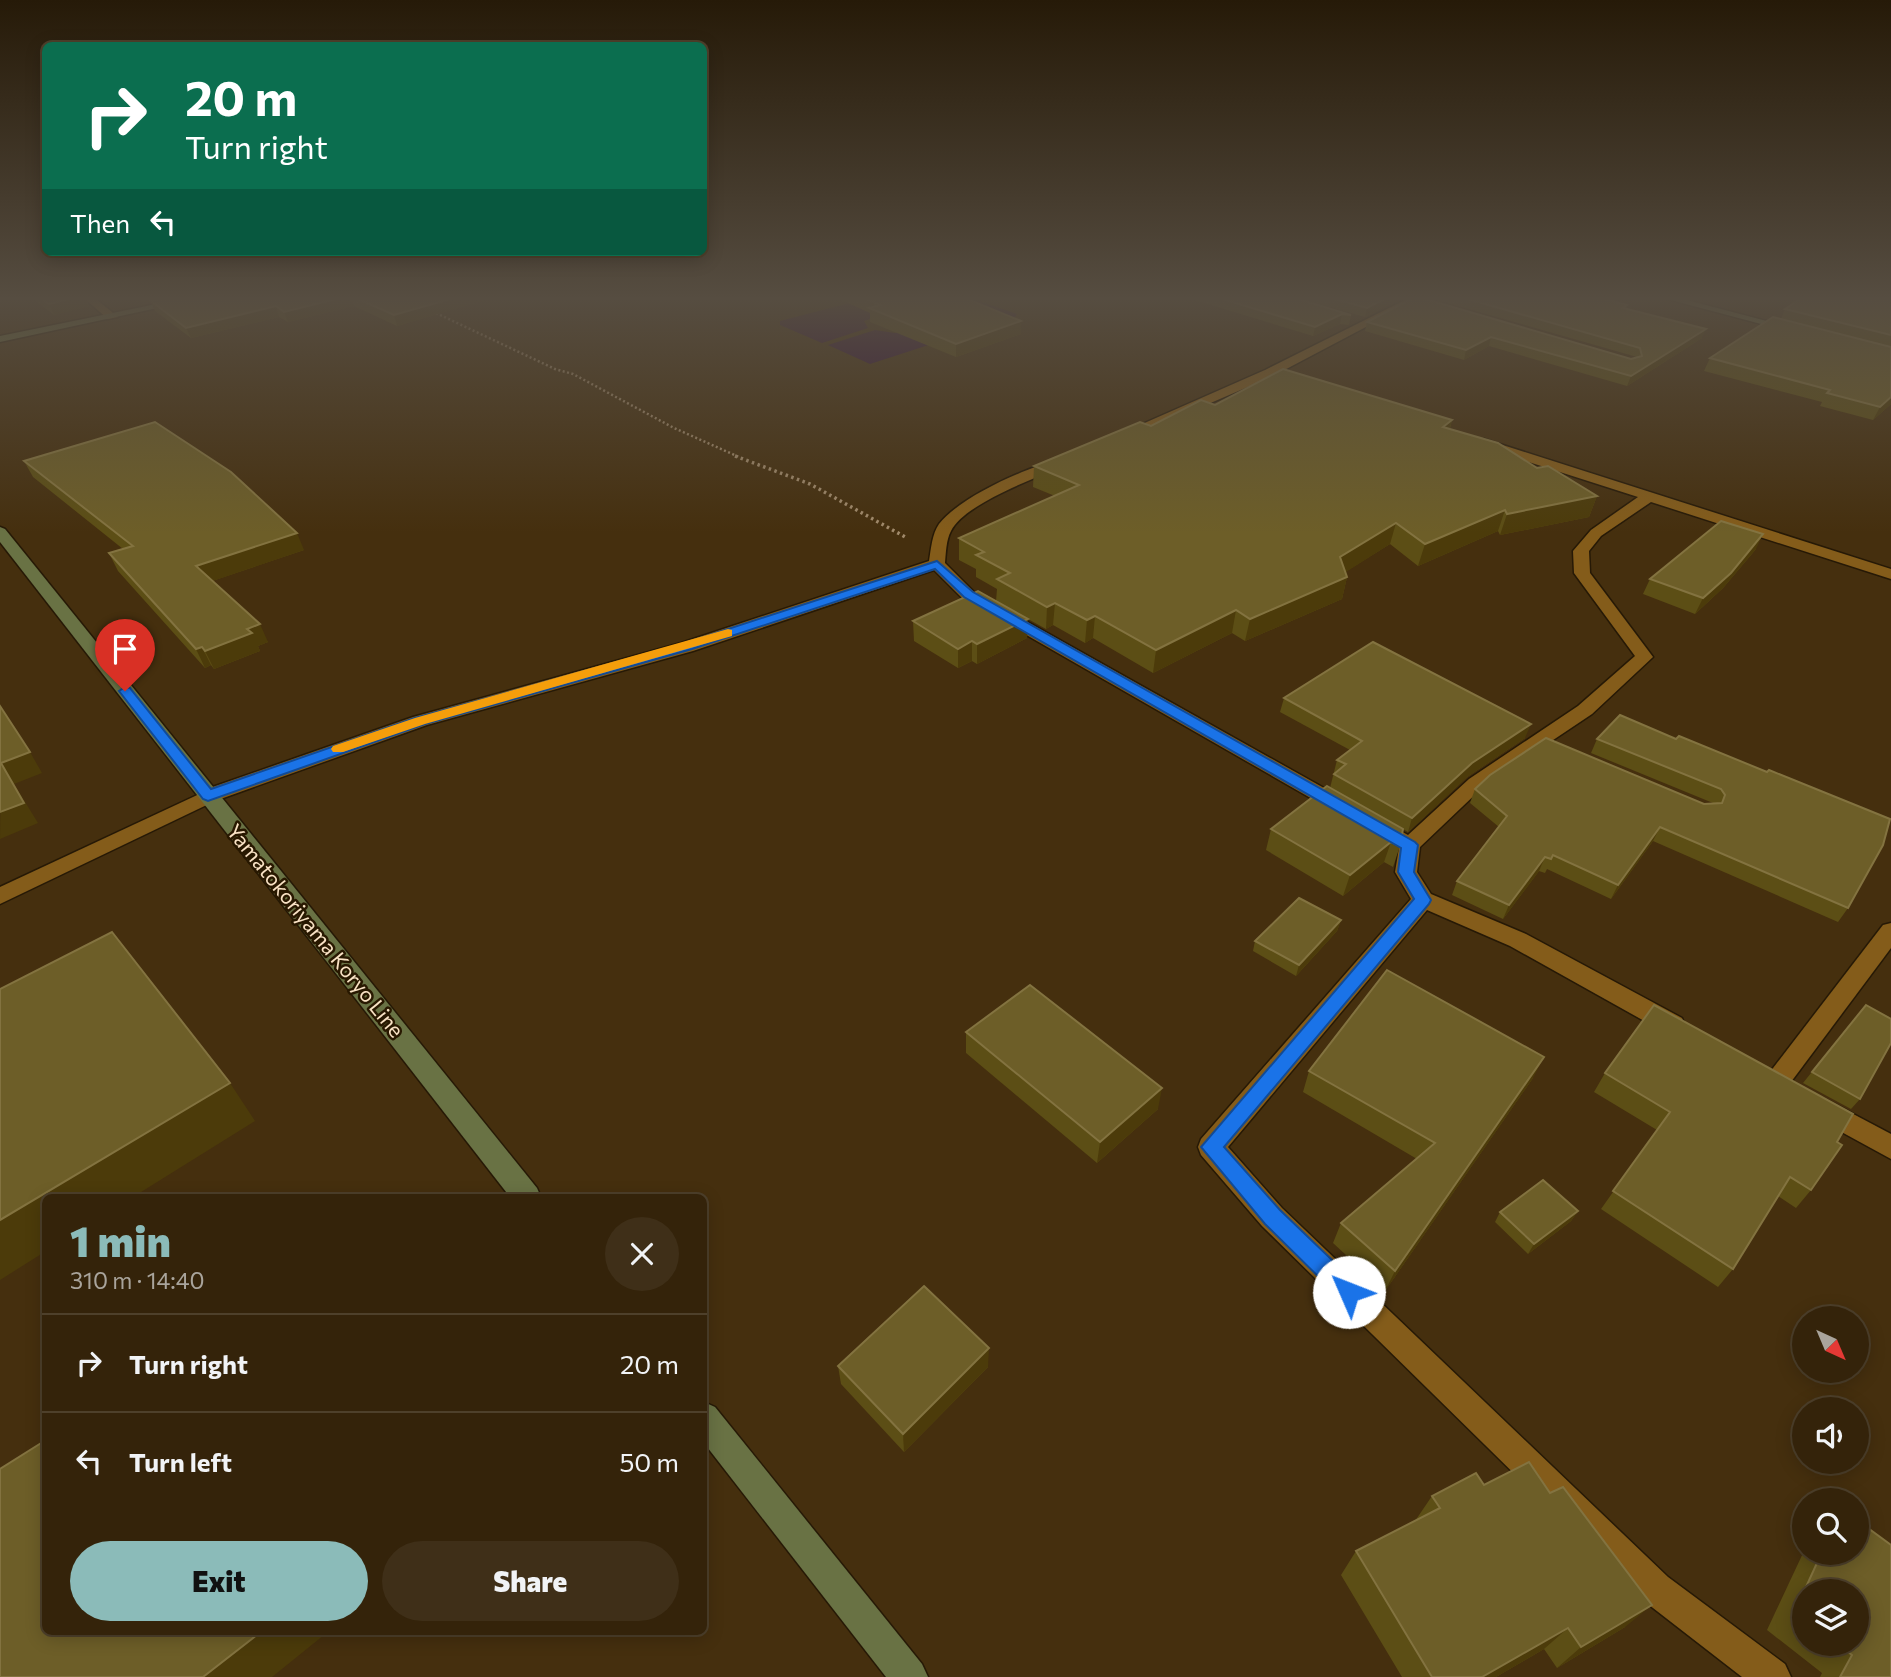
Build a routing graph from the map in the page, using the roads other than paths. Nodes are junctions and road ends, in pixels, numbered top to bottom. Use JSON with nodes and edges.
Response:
{"nodes":[{"id":1,"x":1259,"y":377,"type":"edge"},
{"id":2,"x":1281,"y":377,"type":"edge"},
{"id":3,"x":1295,"y":382,"type":"edge"},
{"id":4,"x":1466,"y":437,"type":"edge"},
{"id":5,"x":1104,"y":444,"type":"edge"},
{"id":6,"x":1079,"y":454,"type":"edge"},
{"id":7,"x":1650,"y":496,"type":"junction"},
{"id":8,"x":3,"y":541,"type":"edge"},
{"id":9,"x":938,"y":560,"type":"junction"},
{"id":10,"x":1891,"y":574,"type":"edge"},
{"id":11,"x":1538,"y":741,"type":"junction"},
{"id":12,"x":1564,"y":751,"type":"edge"},
{"id":13,"x":208,"y":796,"type":"junction"},
{"id":14,"x":1410,"y":845,"type":"junction"},
{"id":15,"x":0,"y":895,"type":"edge"},
{"id":16,"x":1423,"y":900,"type":"junction"},
{"id":17,"x":1891,"y":931,"type":"edge"},
{"id":18,"x":1694,"y":1038,"type":"edge"},
{"id":19,"x":1753,"y":1070,"type":"edge"},
{"id":20,"x":1776,"y":1083,"type":"junction"},
{"id":21,"x":1891,"y":1147,"type":"edge"},
{"id":22,"x":525,"y":1194,"type":"edge"},
{"id":23,"x":707,"y":1422,"type":"edge"},
{"id":24,"x":909,"y":1677,"type":"edge"},
{"id":25,"x":1772,"y":1677,"type":"edge"}],
"edges":[{"from":1,"to":5,"type":"street"},
{"from":2,"to":3,"type":"street"},
{"from":4,"to":7,"type":"street"},
{"from":6,"to":9,"type":"street"},
{"from":7,"to":10,"type":"street"},
{"from":7,"to":11,"type":"street"},
{"from":8,"to":13,"type":"main road","name":"Yamatokoriyama Koryo Line"},
{"from":9,"to":13,"type":"street"},
{"from":9,"to":14,"type":"street"},
{"from":11,"to":12,"type":"street"},
{"from":11,"to":14,"type":"street"},
{"from":13,"to":15,"type":"street"},
{"from":13,"to":22,"type":"main road","name":"Yamatokoriyama Koryo Line"},
{"from":14,"to":16,"type":"street"},
{"from":16,"to":18,"type":"street"},
{"from":16,"to":25,"type":"street"},
{"from":17,"to":20,"type":"street"},
{"from":19,"to":20,"type":"street"},
{"from":20,"to":21,"type":"street"},
{"from":23,"to":24,"type":"main road"}]}
